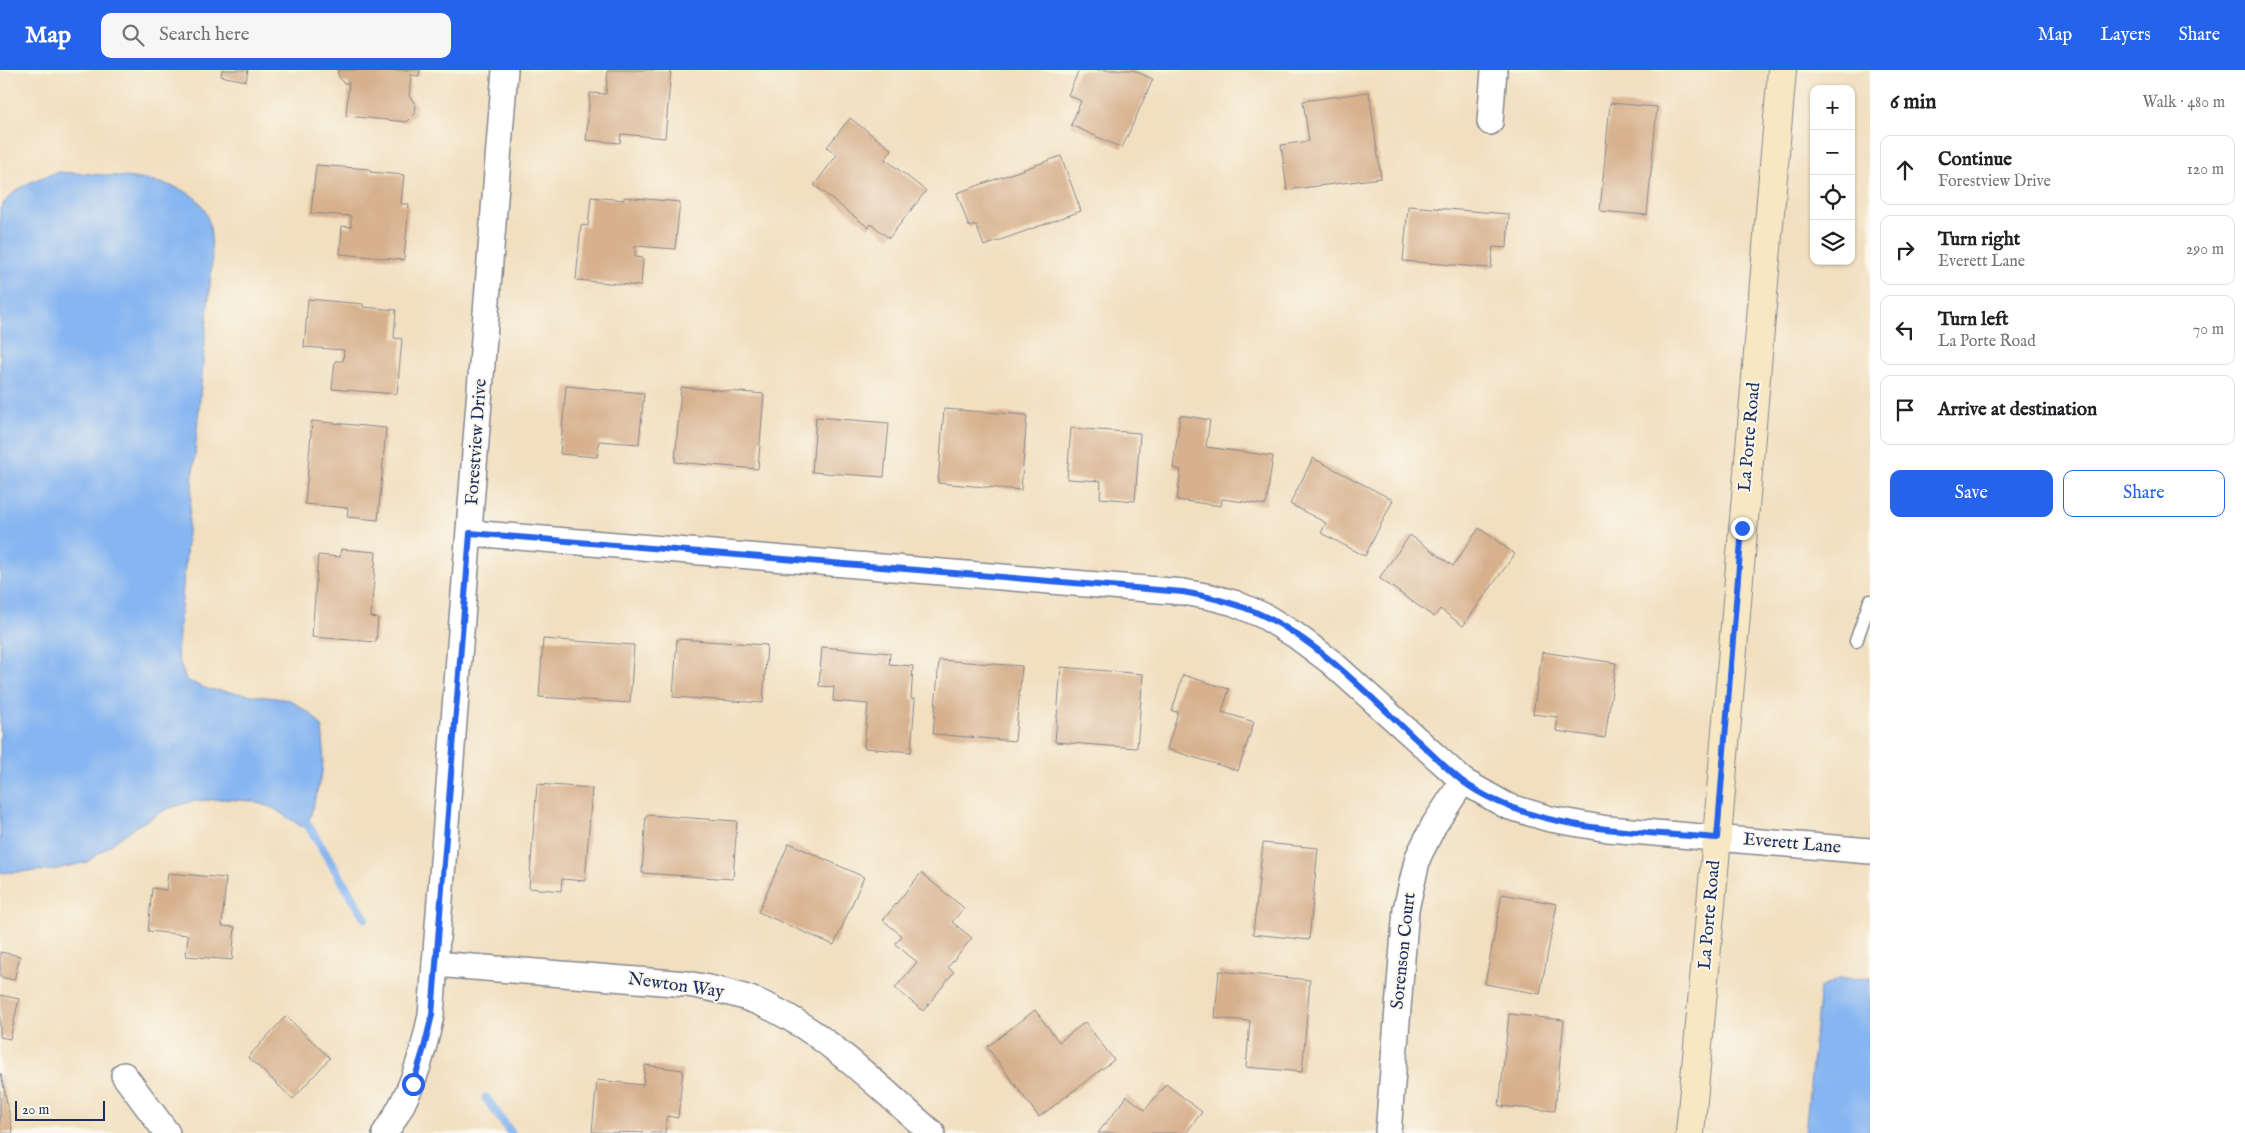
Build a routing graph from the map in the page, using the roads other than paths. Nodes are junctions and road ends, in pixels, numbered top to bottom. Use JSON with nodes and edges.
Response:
{"nodes":[{"id":1,"x":505,"y":70,"type":"edge"},
{"id":2,"x":1494,"y":70,"type":"edge"},
{"id":3,"x":1782,"y":70,"type":"edge"},
{"id":4,"x":1490,"y":122,"type":"dead end"},
{"id":5,"x":470,"y":533,"type":"junction"},
{"id":6,"x":1870,"y":601,"type":"edge"},
{"id":7,"x":1856,"y":641,"type":"dead end"},
{"id":8,"x":1463,"y":781,"type":"junction"},
{"id":9,"x":1717,"y":838,"type":"junction"},
{"id":10,"x":1870,"y":851,"type":"edge"},
{"id":11,"x":435,"y":964,"type":"junction"},
{"id":12,"x":124,"y":1075,"type":"dead end"},
{"id":13,"x":167,"y":1133,"type":"edge"},
{"id":14,"x":384,"y":1133,"type":"edge"},
{"id":15,"x":932,"y":1133,"type":"edge"},
{"id":16,"x":1388,"y":1133,"type":"edge"},
{"id":17,"x":1690,"y":1133,"type":"edge"}],
"edges":[{"from":1,"to":5,"type":"street","name":"Forestview Drive"},
{"from":2,"to":4,"type":"street"},
{"from":3,"to":9,"type":"street","name":"La Porte Road"},
{"from":5,"to":8,"type":"street","name":"Everett Lane"},
{"from":5,"to":11,"type":"street","name":"Forestview Drive"},
{"from":6,"to":7,"type":"lane"},
{"from":8,"to":9,"type":"street","name":"Everett Lane"},
{"from":8,"to":16,"type":"street","name":"Sorenson Court"},
{"from":9,"to":10,"type":"street","name":"Everett Lane"},
{"from":9,"to":17,"type":"street","name":"La Porte Road"},
{"from":11,"to":14,"type":"street","name":"Forestview Drive"},
{"from":11,"to":15,"type":"street","name":"Newton Way"},
{"from":12,"to":13,"type":"street"}]}
